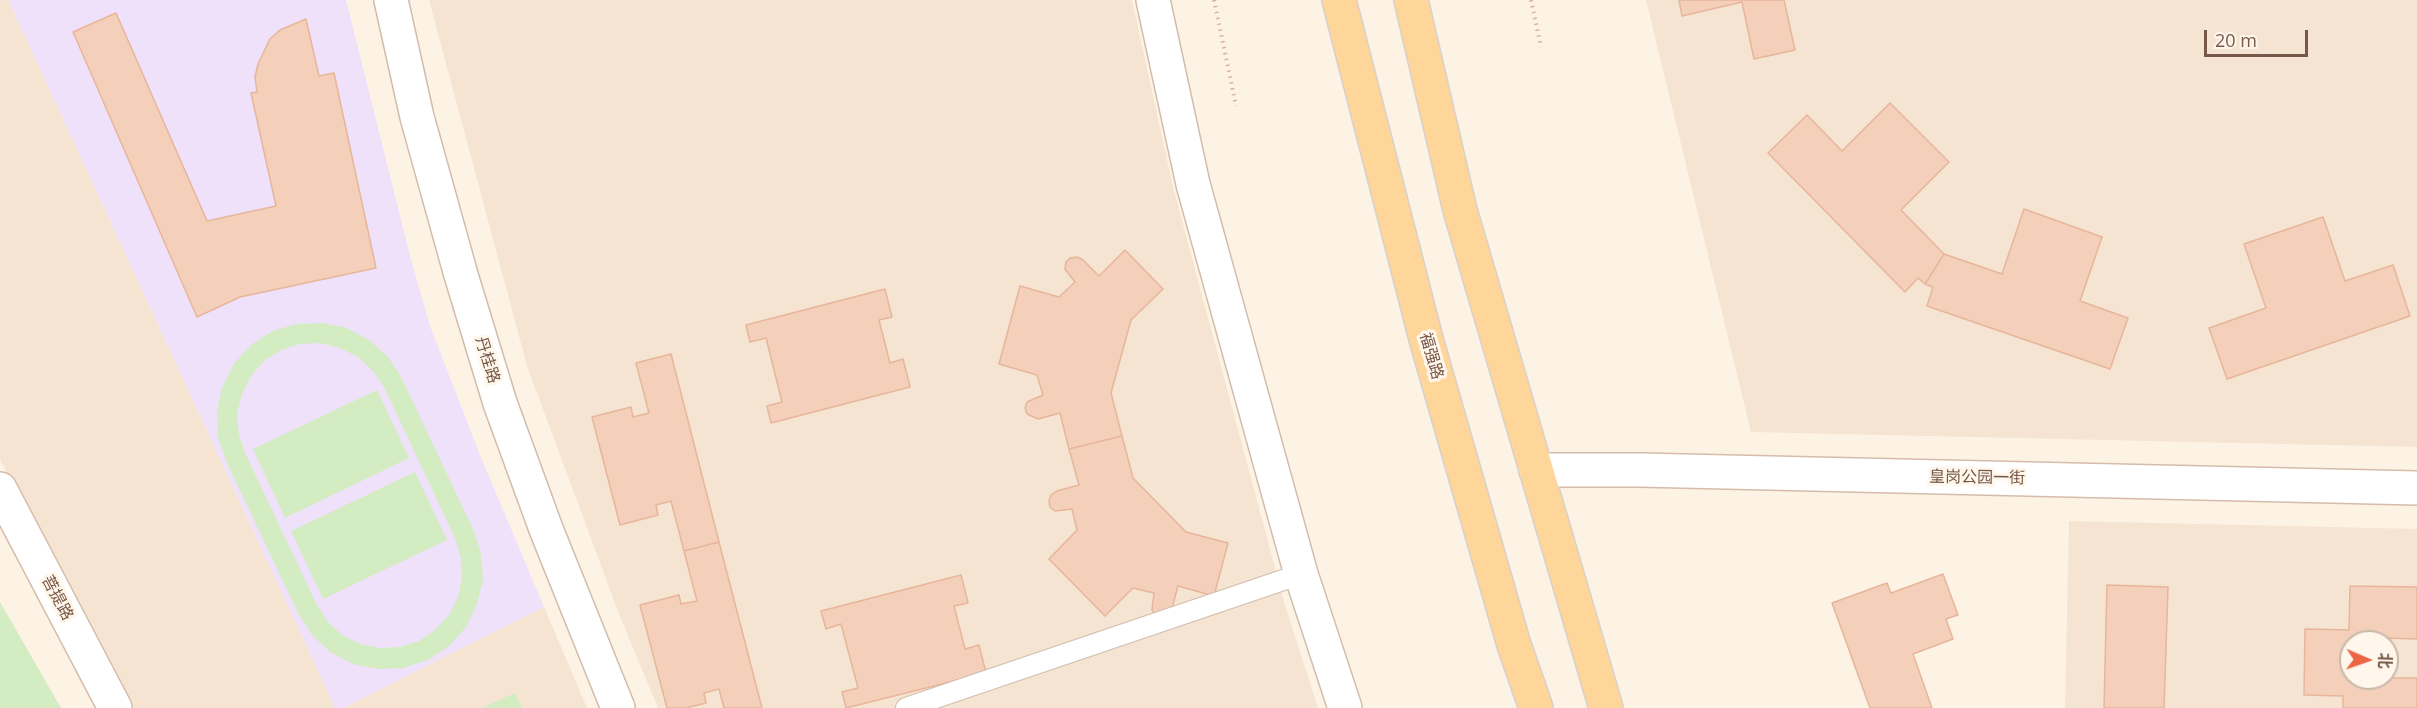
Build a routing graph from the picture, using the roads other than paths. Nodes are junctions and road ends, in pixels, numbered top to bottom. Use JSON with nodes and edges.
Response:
{"nodes":[{"id":1,"x":391,"y":0,"type":"edge"},
{"id":2,"x":1153,"y":0,"type":"edge"},
{"id":3,"x":1340,"y":0,"type":"edge"},
{"id":4,"x":1411,"y":0,"type":"edge"},
{"id":5,"x":1536,"y":470,"type":"junction"},
{"id":6,"x":2417,"y":488,"type":"edge"},
{"id":7,"x":0,"y":489,"type":"edge"},
{"id":8,"x":1301,"y":574,"type":"junction"},
{"id":9,"x":115,"y":708,"type":"edge"},
{"id":10,"x":618,"y":708,"type":"edge"},
{"id":11,"x":906,"y":708,"type":"edge"},
{"id":12,"x":1346,"y":708,"type":"edge"},
{"id":13,"x":1536,"y":708,"type":"edge"},
{"id":14,"x":1606,"y":708,"type":"edge"}],
"edges":[{"from":1,"to":10,"type":"street","name":"丹桂路"},
{"from":2,"to":8,"type":"street"},
{"from":3,"to":13,"type":"main road","name":"福强路"},
{"from":4,"to":5,"type":"main road"},
{"from":5,"to":6,"type":"street","name":"皇岗公园一街"},
{"from":5,"to":14,"type":"main road"},
{"from":7,"to":9,"type":"street","name":"菩提路"},
{"from":8,"to":11,"type":"lane"},
{"from":8,"to":12,"type":"street"}]}
